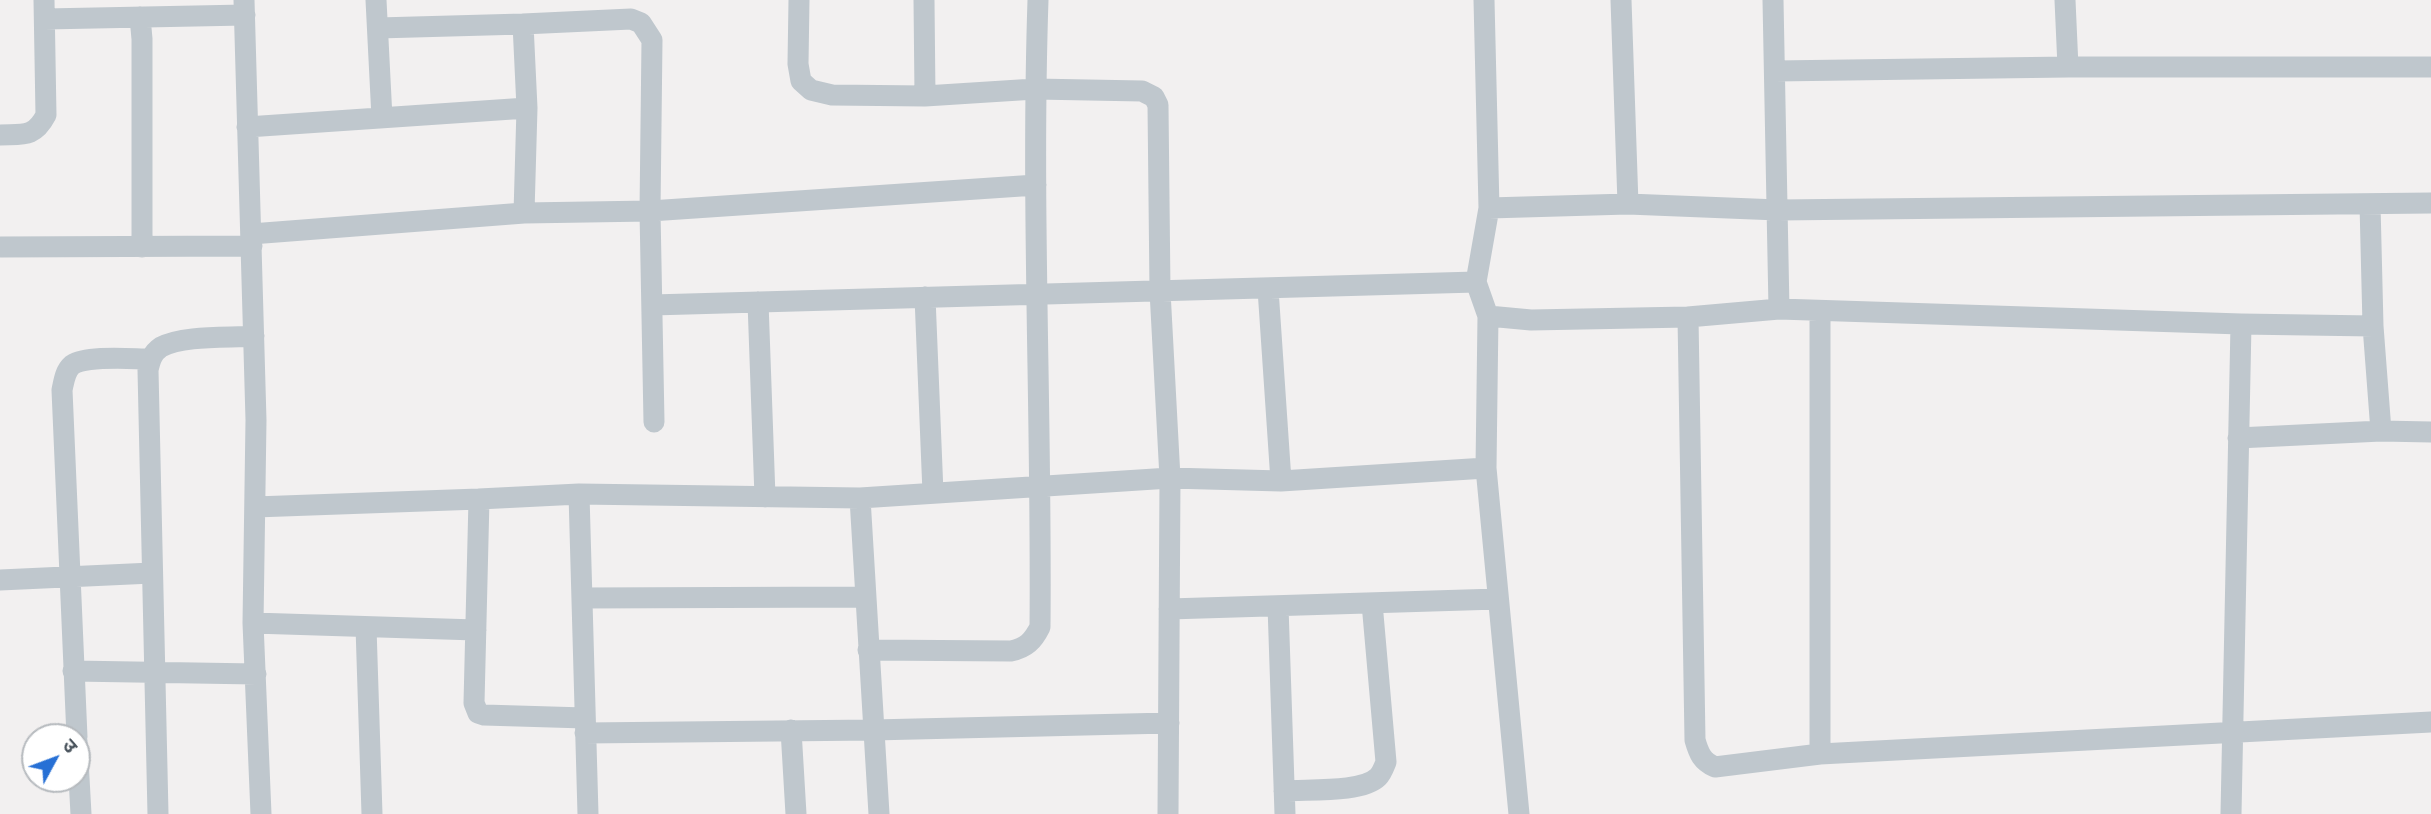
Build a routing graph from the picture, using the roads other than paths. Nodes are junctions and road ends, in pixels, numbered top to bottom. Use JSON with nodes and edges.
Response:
{"nodes":[{"id":1,"x":376,"y":0,"type":"edge"},
{"id":2,"x":799,"y":0,"type":"edge"},
{"id":3,"x":924,"y":0,"type":"edge"},
{"id":4,"x":1038,"y":0,"type":"edge"},
{"id":5,"x":1484,"y":0,"type":"edge"},
{"id":6,"x":1621,"y":0,"type":"edge"},
{"id":7,"x":1773,"y":0,"type":"edge"},
{"id":8,"x":2065,"y":0,"type":"edge"},
{"id":9,"x":245,"y":7,"type":"edge"},
{"id":10,"x":44,"y":9,"type":"edge"},
{"id":11,"x":140,"y":17,"type":"junction"},
{"id":12,"x":523,"y":24,"type":"junction"},
{"id":13,"x":378,"y":28,"type":"junction"},
{"id":14,"x":2068,"y":67,"type":"junction"},
{"id":15,"x":2431,"y":67,"type":"edge"},
{"id":16,"x":1775,"y":71,"type":"junction"},
{"id":17,"x":1035,"y":89,"type":"junction"},
{"id":18,"x":925,"y":96,"type":"junction"},
{"id":19,"x":527,"y":108,"type":"junction"},
{"id":20,"x":382,"y":118,"type":"junction"},
{"id":21,"x":247,"y":127,"type":"junction"},
{"id":22,"x":0,"y":135,"type":"edge"},
{"id":23,"x":1037,"y":185,"type":"junction"},
{"id":24,"x":1628,"y":204,"type":"junction"},
{"id":25,"x":2370,"y":204,"type":"junction"},
{"id":26,"x":2431,"y":204,"type":"edge"},
{"id":27,"x":1489,"y":208,"type":"junction"},
{"id":28,"x":1777,"y":210,"type":"junction"},
{"id":29,"x":650,"y":211,"type":"junction"},
{"id":30,"x":524,"y":213,"type":"junction"},
{"id":31,"x":251,"y":240,"type":"junction"},
{"id":32,"x":0,"y":247,"type":"edge"},
{"id":33,"x":142,"y":247,"type":"junction"},
{"id":34,"x":1476,"y":282,"type":"junction"},
{"id":35,"x":1268,"y":289,"type":"junction"},
{"id":36,"x":1160,"y":291,"type":"junction"},
{"id":37,"x":1038,"y":295,"type":"junction"},
{"id":38,"x":925,"y":297,"type":"junction"},
{"id":39,"x":758,"y":302,"type":"junction"},
{"id":40,"x":652,"y":305,"type":"junction"},
{"id":41,"x":1779,"y":309,"type":"junction"},
{"id":42,"x":1821,"y":311,"type":"junction"},
{"id":43,"x":1488,"y":316,"type":"junction"},
{"id":44,"x":1688,"y":317,"type":"junction"},
{"id":45,"x":2241,"y":324,"type":"junction"},
{"id":46,"x":2373,"y":326,"type":"junction"},
{"id":47,"x":254,"y":336,"type":"junction"},
{"id":48,"x":150,"y":359,"type":"junction"},
{"id":49,"x":654,"y":422,"type":"dead end"},
{"id":50,"x":2381,"y":431,"type":"junction"},
{"id":51,"x":2431,"y":432,"type":"edge"},
{"id":52,"x":2238,"y":438,"type":"junction"},
{"id":53,"x":1486,"y":468,"type":"junction"},
{"id":54,"x":1170,"y":478,"type":"junction"},
{"id":55,"x":1281,"y":481,"type":"junction"},
{"id":56,"x":1041,"y":486,"type":"junction"},
{"id":57,"x":933,"y":493,"type":"junction"},
{"id":58,"x":579,"y":494,"type":"junction"},
{"id":59,"x":765,"y":496,"type":"junction"},
{"id":60,"x":860,"y":498,"type":"junction"},
{"id":61,"x":479,"y":499,"type":"junction"},
{"id":62,"x":255,"y":507,"type":"junction"},
{"id":63,"x":152,"y":573,"type":"junction"},
{"id":64,"x":70,"y":576,"type":"junction"},
{"id":65,"x":0,"y":580,"type":"edge"},
{"id":66,"x":865,"y":597,"type":"junction"},
{"id":67,"x":582,"y":598,"type":"junction"},
{"id":68,"x":1498,"y":599,"type":"junction"},
{"id":69,"x":1372,"y":603,"type":"junction"},
{"id":70,"x":1278,"y":606,"type":"junction"},
{"id":71,"x":1169,"y":609,"type":"junction"},
{"id":72,"x":253,"y":623,"type":"junction"},
{"id":73,"x":366,"y":627,"type":"junction"},
{"id":74,"x":476,"y":630,"type":"junction"},
{"id":75,"x":868,"y":650,"type":"junction"},
{"id":76,"x":74,"y":671,"type":"junction"},
{"id":77,"x":156,"y":671,"type":"junction"},
{"id":78,"x":256,"y":674,"type":"junction"},
{"id":79,"x":2431,"y":722,"type":"edge"},
{"id":80,"x":76,"y":723,"type":"edge"},
{"id":81,"x":1169,"y":723,"type":"junction"},
{"id":82,"x":585,"y":726,"type":"junction"},
{"id":83,"x":791,"y":730,"type":"junction"},
{"id":84,"x":873,"y":730,"type":"junction"},
{"id":85,"x":2231,"y":731,"type":"junction"},
{"id":86,"x":1820,"y":754,"type":"junction"},
{"id":87,"x":1284,"y":791,"type":"junction"},
{"id":88,"x":80,"y":793,"type":"edge"},
{"id":89,"x":81,"y":814,"type":"edge"},
{"id":90,"x":158,"y":814,"type":"edge"},
{"id":91,"x":261,"y":814,"type":"edge"},
{"id":92,"x":372,"y":814,"type":"edge"},
{"id":93,"x":588,"y":814,"type":"edge"},
{"id":94,"x":796,"y":814,"type":"edge"},
{"id":95,"x":878,"y":814,"type":"edge"},
{"id":96,"x":1168,"y":814,"type":"edge"},
{"id":97,"x":1285,"y":814,"type":"edge"},
{"id":98,"x":1519,"y":814,"type":"edge"},
{"id":99,"x":2231,"y":814,"type":"edge"}],
"edges":[{"from":1,"to":13,"type":"street"},
{"from":2,"to":18,"type":"street"},
{"from":3,"to":18,"type":"street"},
{"from":4,"to":17,"type":"street"},
{"from":5,"to":27,"type":"street"},
{"from":6,"to":24,"type":"street"},
{"from":7,"to":16,"type":"street"},
{"from":8,"to":14,"type":"street"},
{"from":9,"to":11,"type":"street"},
{"from":9,"to":21,"type":"street"},
{"from":10,"to":11,"type":"street"},
{"from":10,"to":22,"type":"street"},
{"from":11,"to":33,"type":"street"},
{"from":12,"to":13,"type":"street"},
{"from":12,"to":19,"type":"street"},
{"from":12,"to":29,"type":"street"},
{"from":13,"to":20,"type":"street"},
{"from":14,"to":15,"type":"street"},
{"from":14,"to":16,"type":"street"},
{"from":16,"to":28,"type":"street"},
{"from":17,"to":18,"type":"street"},
{"from":17,"to":23,"type":"street"},
{"from":17,"to":36,"type":"street"},
{"from":19,"to":20,"type":"street"},
{"from":19,"to":30,"type":"street"},
{"from":20,"to":21,"type":"street"},
{"from":21,"to":31,"type":"street"},
{"from":23,"to":29,"type":"street"},
{"from":23,"to":37,"type":"street"},
{"from":24,"to":27,"type":"street"},
{"from":24,"to":28,"type":"street"},
{"from":25,"to":26,"type":"street"},
{"from":25,"to":28,"type":"street"},
{"from":25,"to":46,"type":"street"},
{"from":27,"to":34,"type":"street"},
{"from":28,"to":41,"type":"street"},
{"from":29,"to":30,"type":"street"},
{"from":29,"to":40,"type":"street"},
{"from":30,"to":31,"type":"street"},
{"from":31,"to":33,"type":"street"},
{"from":31,"to":47,"type":"street"},
{"from":32,"to":33,"type":"street"},
{"from":34,"to":35,"type":"street"},
{"from":34,"to":43,"type":"street"},
{"from":35,"to":36,"type":"street"},
{"from":35,"to":55,"type":"street"},
{"from":36,"to":37,"type":"street"},
{"from":36,"to":54,"type":"street"},
{"from":37,"to":38,"type":"street"},
{"from":37,"to":56,"type":"street"},
{"from":38,"to":39,"type":"street"},
{"from":38,"to":57,"type":"street"},
{"from":39,"to":40,"type":"street"},
{"from":39,"to":59,"type":"street"},
{"from":40,"to":49,"type":"street"},
{"from":41,"to":42,"type":"street"},
{"from":41,"to":44,"type":"street"},
{"from":42,"to":45,"type":"street"},
{"from":42,"to":86,"type":"street"},
{"from":43,"to":44,"type":"street"},
{"from":43,"to":53,"type":"street"},
{"from":44,"to":86,"type":"street"},
{"from":45,"to":46,"type":"street"},
{"from":45,"to":52,"type":"street"},
{"from":46,"to":50,"type":"street"},
{"from":47,"to":48,"type":"street"},
{"from":47,"to":62,"type":"street"},
{"from":48,"to":63,"type":"street"},
{"from":48,"to":64,"type":"street"},
{"from":50,"to":51,"type":"street"},
{"from":50,"to":52,"type":"street"},
{"from":52,"to":85,"type":"street"},
{"from":53,"to":55,"type":"street"},
{"from":53,"to":68,"type":"street"},
{"from":54,"to":55,"type":"street"},
{"from":54,"to":56,"type":"street"},
{"from":54,"to":71,"type":"street"},
{"from":56,"to":57,"type":"street"},
{"from":56,"to":75,"type":"street"},
{"from":57,"to":60,"type":"street"},
{"from":58,"to":59,"type":"street"},
{"from":58,"to":61,"type":"street"},
{"from":58,"to":67,"type":"street"},
{"from":59,"to":60,"type":"street"},
{"from":60,"to":66,"type":"street"},
{"from":61,"to":62,"type":"street"},
{"from":61,"to":74,"type":"street"},
{"from":62,"to":72,"type":"street"},
{"from":63,"to":64,"type":"street"},
{"from":63,"to":77,"type":"street"},
{"from":64,"to":65,"type":"street"},
{"from":64,"to":76,"type":"street"},
{"from":66,"to":67,"type":"street"},
{"from":66,"to":75,"type":"street"},
{"from":67,"to":82,"type":"street"},
{"from":68,"to":69,"type":"street"},
{"from":68,"to":98,"type":"street"},
{"from":69,"to":70,"type":"street"},
{"from":69,"to":87,"type":"street"},
{"from":70,"to":71,"type":"street"},
{"from":70,"to":87,"type":"street"},
{"from":71,"to":81,"type":"street"},
{"from":72,"to":73,"type":"street"},
{"from":72,"to":78,"type":"street"},
{"from":73,"to":74,"type":"street"},
{"from":73,"to":92,"type":"street"},
{"from":74,"to":82,"type":"street"},
{"from":75,"to":84,"type":"street"},
{"from":76,"to":77,"type":"street"},
{"from":76,"to":80,"type":"street"},
{"from":77,"to":78,"type":"street"},
{"from":77,"to":90,"type":"street"},
{"from":78,"to":91,"type":"street"},
{"from":79,"to":85,"type":"street"},
{"from":81,"to":84,"type":"street"},
{"from":81,"to":96,"type":"street"},
{"from":82,"to":83,"type":"street"},
{"from":82,"to":93,"type":"street"},
{"from":83,"to":84,"type":"street"},
{"from":83,"to":94,"type":"street"},
{"from":84,"to":95,"type":"street"},
{"from":85,"to":86,"type":"street"},
{"from":85,"to":99,"type":"street"},
{"from":87,"to":97,"type":"street"},
{"from":88,"to":89,"type":"street"}]}
